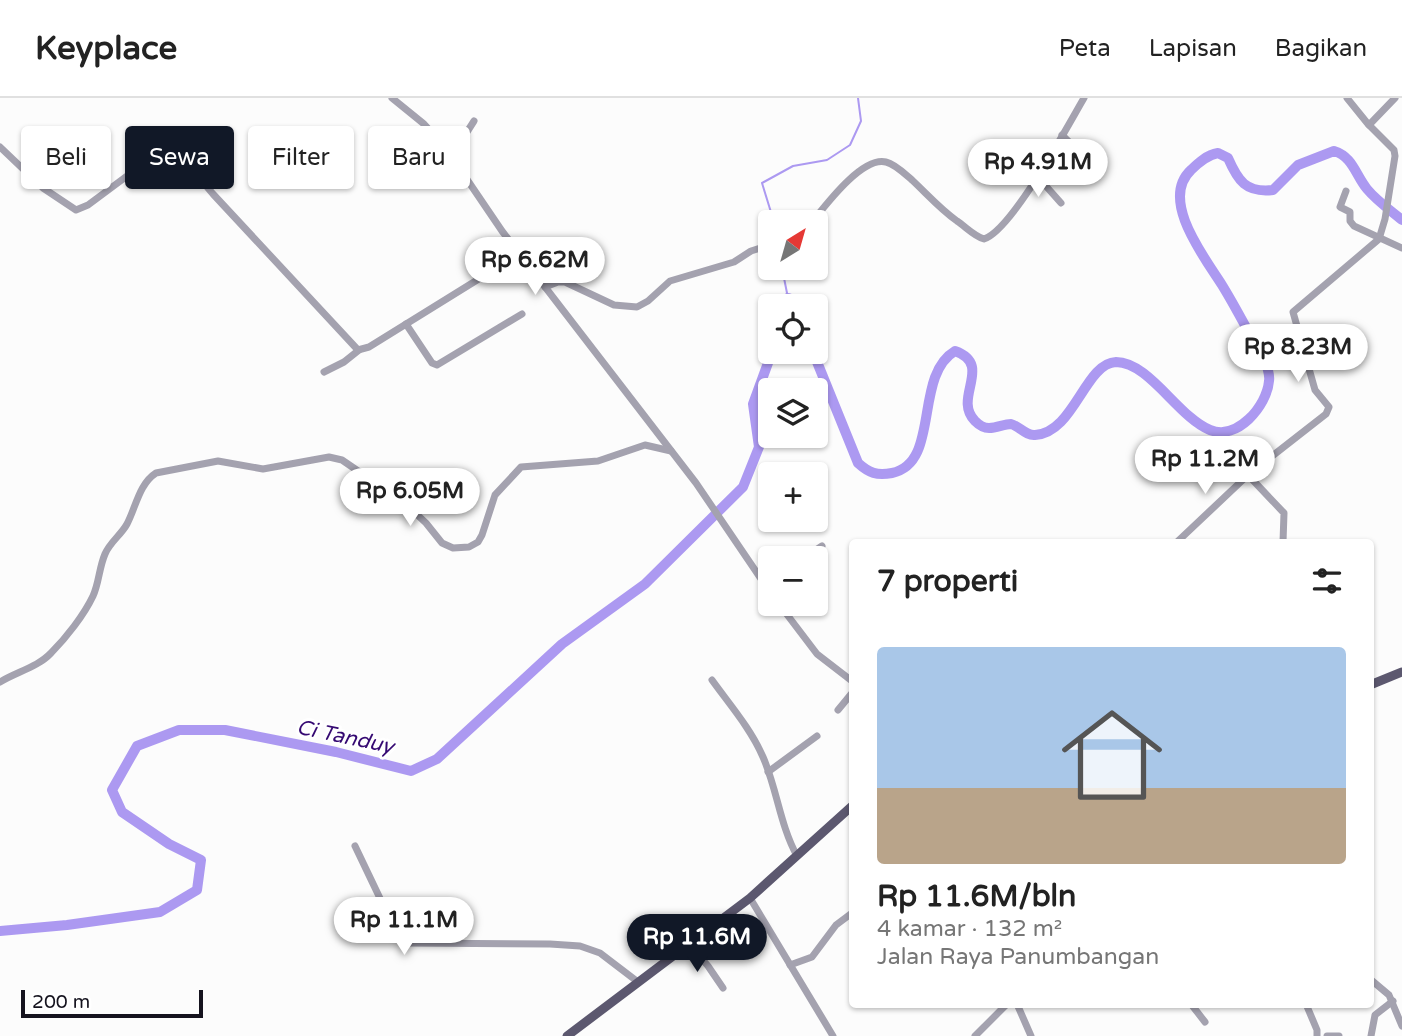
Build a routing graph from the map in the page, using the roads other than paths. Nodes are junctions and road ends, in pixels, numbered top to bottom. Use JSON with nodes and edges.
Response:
{"nodes":[{"id":1,"x":392,"y":98,"type":"edge"},
{"id":2,"x":1084,"y":98,"type":"edge"},
{"id":3,"x":1347,"y":98,"type":"edge"},
{"id":4,"x":1395,"y":98,"type":"edge"},
{"id":5,"x":474,"y":121,"type":"dead end"},
{"id":6,"x":1369,"y":125,"type":"junction"},
{"id":7,"x":426,"y":126,"type":"edge"},
{"id":8,"x":470,"y":127,"type":"edge"},
{"id":9,"x":1062,"y":135,"type":"junction"},
{"id":10,"x":0,"y":147,"type":"edge"},
{"id":11,"x":1398,"y":153,"type":"edge"},
{"id":12,"x":1097,"y":169,"type":"dead end"},
{"id":13,"x":1037,"y":176,"type":"junction"},
{"id":14,"x":470,"y":183,"type":"edge"},
{"id":15,"x":1346,"y":191,"type":"dead end"},
{"id":16,"x":1061,"y":204,"type":"dead end"},
{"id":17,"x":822,"y":210,"type":"edge"},
{"id":18,"x":1379,"y":239,"type":"junction"},
{"id":19,"x":758,"y":248,"type":"edge"},
{"id":20,"x":1402,"y":248,"type":"edge"},
{"id":21,"x":519,"y":254,"type":"junction"},
{"id":22,"x":545,"y":287,"type":"junction"},
{"id":23,"x":522,"y":314,"type":"dead end"},
{"id":24,"x":406,"y":324,"type":"junction"},
{"id":25,"x":359,"y":350,"type":"junction"},
{"id":26,"x":324,"y":372,"type":"dead end"},
{"id":27,"x":1209,"y":447,"type":"dead end"},
{"id":28,"x":671,"y":451,"type":"junction"},
{"id":29,"x":1248,"y":475,"type":"junction"},
{"id":30,"x":1180,"y":539,"type":"edge"},
{"id":31,"x":1283,"y":539,"type":"edge"},
{"id":32,"x":758,"y":570,"type":"edge"},
{"id":33,"x":788,"y":616,"type":"edge"},
{"id":34,"x":1402,"y":672,"type":"edge"},
{"id":35,"x":849,"y":679,"type":"edge"},
{"id":36,"x":712,"y":680,"type":"dead end"},
{"id":37,"x":0,"y":682,"type":"edge"},
{"id":38,"x":1374,"y":683,"type":"edge"},
{"id":39,"x":849,"y":697,"type":"edge"},
{"id":40,"x":838,"y":710,"type":"dead end"},
{"id":41,"x":817,"y":736,"type":"dead end"},
{"id":42,"x":768,"y":772,"type":"junction"},
{"id":43,"x":849,"y":809,"type":"edge"},
{"id":44,"x":355,"y":846,"type":"dead end"},
{"id":45,"x":797,"y":856,"type":"junction"},
{"id":46,"x":750,"y":898,"type":"junction"},
{"id":47,"x":849,"y":915,"type":"edge"},
{"id":48,"x":689,"y":944,"type":"junction"},
{"id":49,"x":790,"y":965,"type":"junction"},
{"id":50,"x":638,"y":982,"type":"junction"},
{"id":51,"x":1374,"y":982,"type":"edge"},
{"id":52,"x":723,"y":988,"type":"dead end"},
{"id":53,"x":1397,"y":1005,"type":"edge"},
{"id":54,"x":1003,"y":1008,"type":"edge"},
{"id":55,"x":1019,"y":1008,"type":"edge"},
{"id":56,"x":1194,"y":1008,"type":"edge"},
{"id":57,"x":1309,"y":1008,"type":"edge"},
{"id":58,"x":1205,"y":1022,"type":"dead end"},
{"id":59,"x":1402,"y":1026,"type":"edge"},
{"id":60,"x":567,"y":1036,"type":"edge"},
{"id":61,"x":833,"y":1036,"type":"edge"},
{"id":62,"x":975,"y":1036,"type":"edge"},
{"id":63,"x":1031,"y":1036,"type":"edge"},
{"id":64,"x":1317,"y":1036,"type":"edge"},
{"id":65,"x":1327,"y":1036,"type":"edge"},
{"id":66,"x":1339,"y":1036,"type":"edge"},
{"id":67,"x":1371,"y":1036,"type":"edge"}],
"edges":[{"from":1,"to":7,"type":"street"},
{"from":2,"to":9,"type":"street"},
{"from":3,"to":6,"type":"street"},
{"from":4,"to":6,"type":"street"},
{"from":5,"to":8,"type":"street"},
{"from":6,"to":11,"type":"street"},
{"from":9,"to":12,"type":"street"},
{"from":9,"to":13,"type":"street"},
{"from":10,"to":25,"type":"street"},
{"from":11,"to":18,"type":"street"},
{"from":13,"to":16,"type":"street"},
{"from":13,"to":17,"type":"street"},
{"from":14,"to":21,"type":"street"},
{"from":15,"to":18,"type":"street"},
{"from":18,"to":20,"type":"street"},
{"from":18,"to":29,"type":"street"},
{"from":19,"to":22,"type":"street"},
{"from":21,"to":22,"type":"street"},
{"from":21,"to":24,"type":"street"},
{"from":22,"to":28,"type":"street"},
{"from":23,"to":24,"type":"street"},
{"from":24,"to":25,"type":"street"},
{"from":25,"to":26,"type":"street"},
{"from":27,"to":29,"type":"street"},
{"from":28,"to":32,"type":"street"},
{"from":28,"to":37,"type":"street"},
{"from":29,"to":30,"type":"street"},
{"from":29,"to":31,"type":"street"},
{"from":33,"to":35,"type":"street"},
{"from":34,"to":38,"type":"main road"},
{"from":36,"to":42,"type":"street"},
{"from":39,"to":40,"type":"street"},
{"from":41,"to":42,"type":"street"},
{"from":42,"to":45,"type":"street"},
{"from":43,"to":45,"type":"main road"},
{"from":44,"to":50,"type":"street"},
{"from":45,"to":46,"type":"main road"},
{"from":46,"to":48,"type":"main road"},
{"from":46,"to":49,"type":"street"},
{"from":47,"to":49,"type":"street"},
{"from":48,"to":50,"type":"main road"},
{"from":48,"to":52,"type":"street"},
{"from":49,"to":61,"type":"street"},
{"from":50,"to":60,"type":"main road"},
{"from":51,"to":53,"type":"street"},
{"from":53,"to":59,"type":"street"},
{"from":53,"to":67,"type":"street"},
{"from":54,"to":62,"type":"street"},
{"from":55,"to":63,"type":"street"},
{"from":56,"to":58,"type":"street"},
{"from":57,"to":64,"type":"street"},
{"from":65,"to":66,"type":"street"}]}
